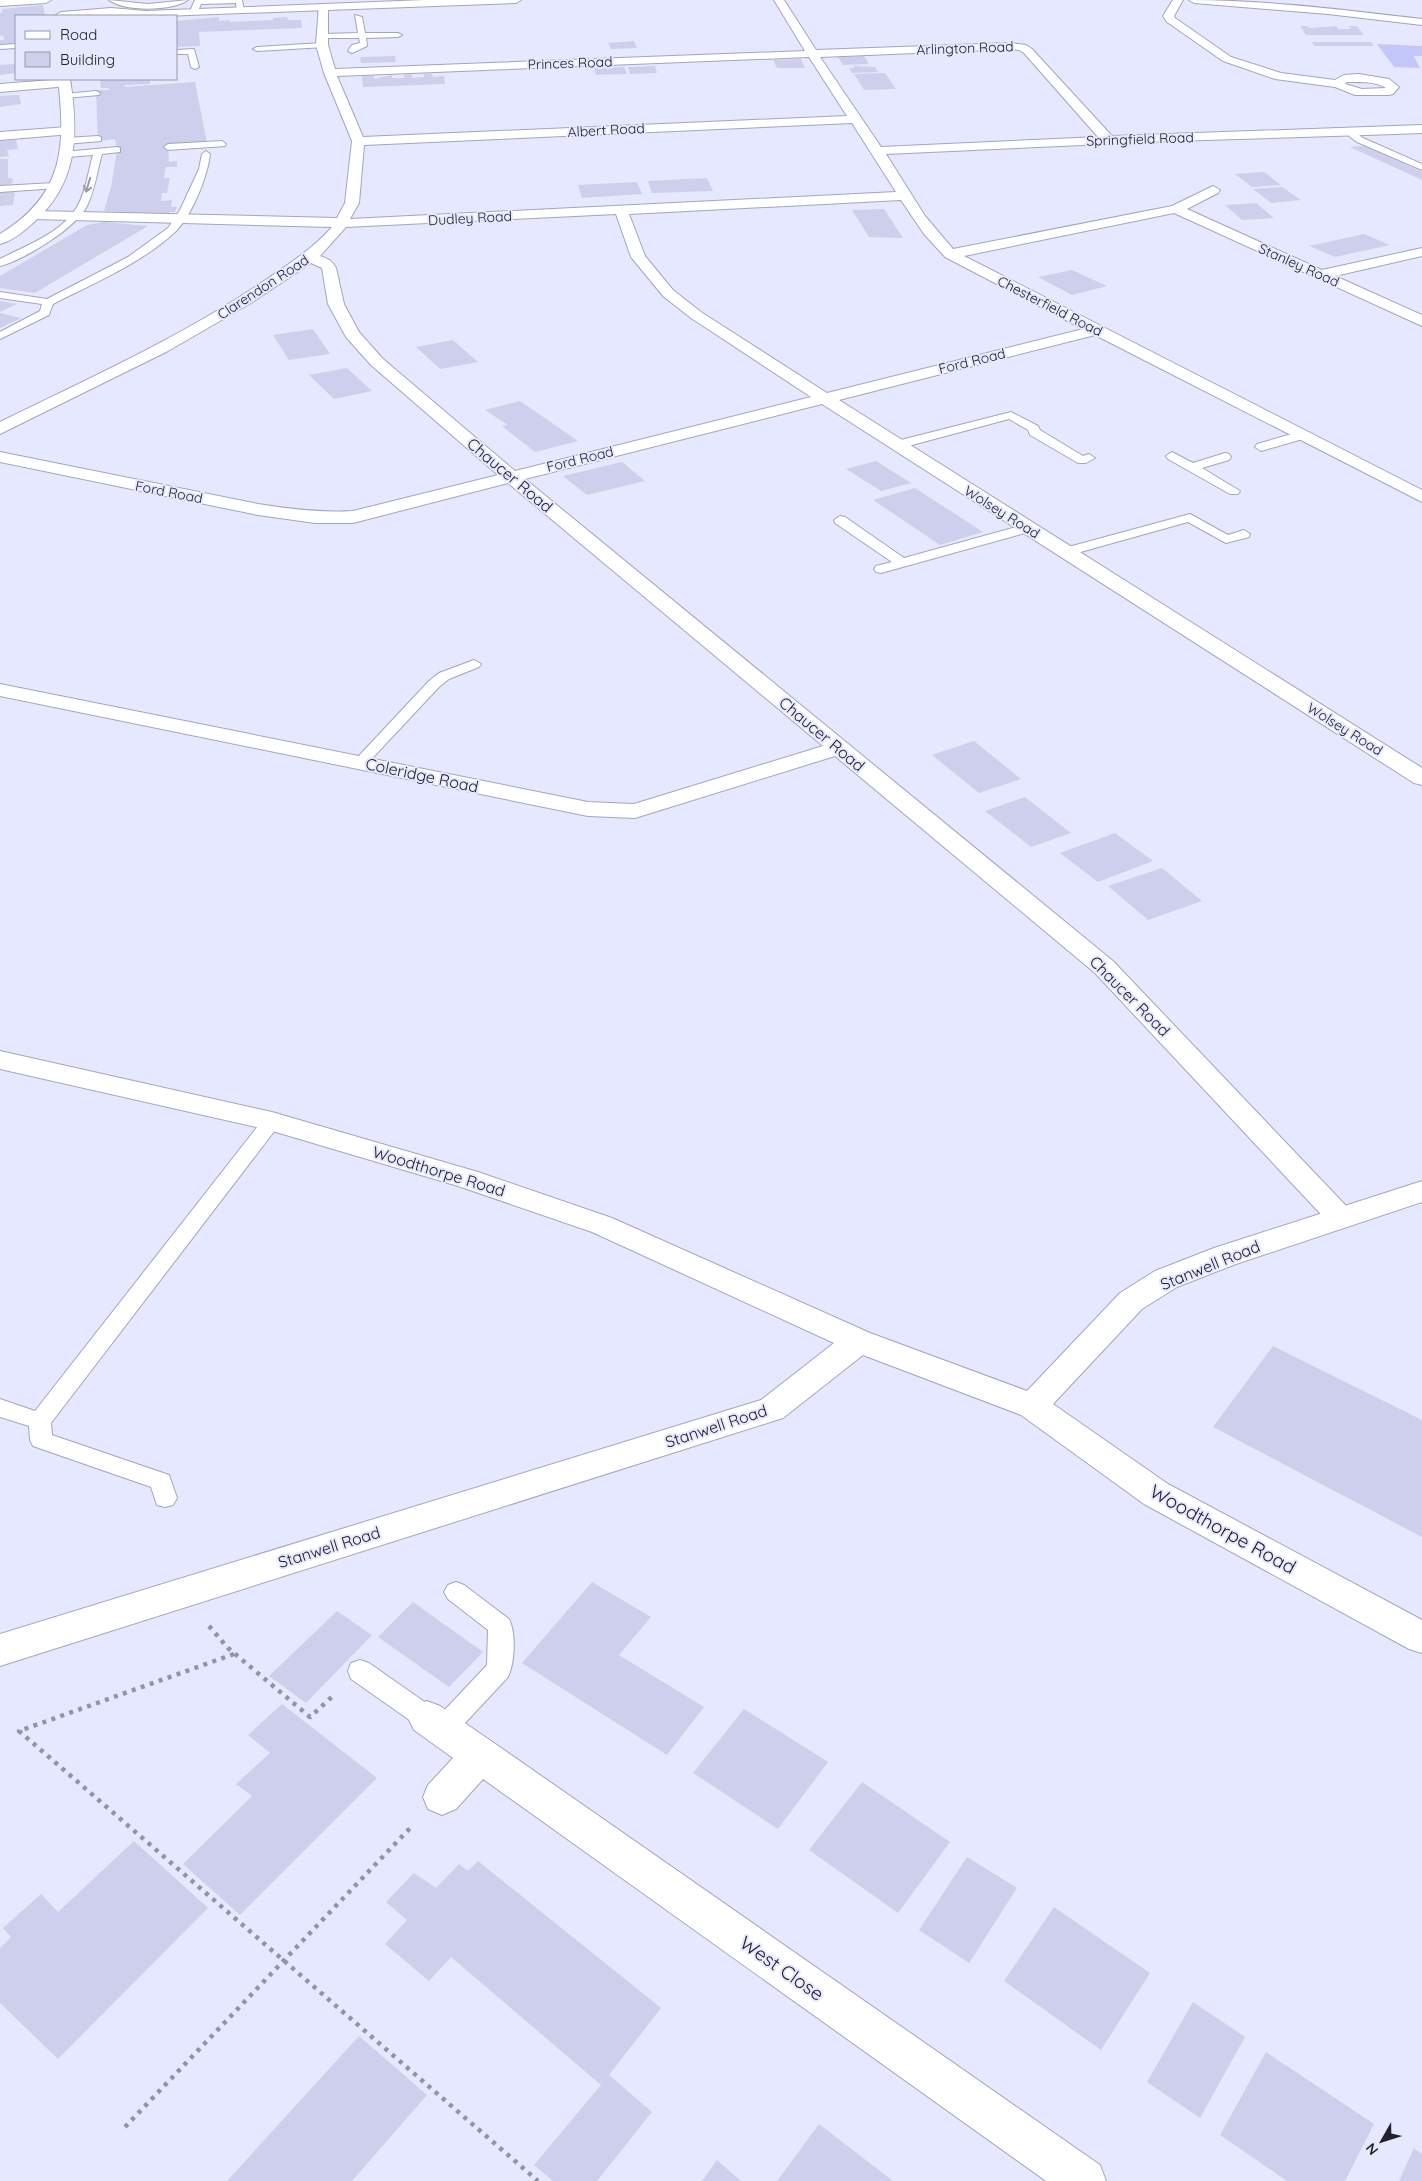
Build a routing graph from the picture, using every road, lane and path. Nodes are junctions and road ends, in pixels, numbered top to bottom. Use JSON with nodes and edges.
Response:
{"nodes":[{"id":1,"x":46,"y":0,"type":"edge"},
{"id":2,"x":184,"y":0,"type":"edge"},
{"id":3,"x":516,"y":0,"type":"edge"},
{"id":4,"x":779,"y":0,"type":"edge"},
{"id":5,"x":1178,"y":0,"type":"edge"},
{"id":6,"x":1194,"y":0,"type":"edge"},
{"id":7,"x":450,"y":1,"type":"edge"},
{"id":8,"x":84,"y":2,"type":"edge"},
{"id":9,"x":0,"y":3,"type":"edge"},
{"id":10,"x":112,"y":6,"type":"edge"},
{"id":11,"x":324,"y":7,"type":"junction"},
{"id":12,"x":176,"y":8,"type":"junction"},
{"id":13,"x":61,"y":12,"type":"edge"},
{"id":14,"x":78,"y":14,"type":"edge"},
{"id":15,"x":154,"y":14,"type":"edge"},
{"id":16,"x":139,"y":15,"type":"edge"},
{"id":17,"x":358,"y":17,"type":"dead end"},
{"id":18,"x":1422,"y":22,"type":"edge"},
{"id":19,"x":398,"y":34,"type":"dead end"},
{"id":20,"x":362,"y":35,"type":"junction"},
{"id":21,"x":323,"y":41,"type":"junction"},
{"id":22,"x":0,"y":47,"type":"edge"},
{"id":23,"x":257,"y":48,"type":"dead end"},
{"id":24,"x":14,"y":49,"type":"edge"},
{"id":25,"x":352,"y":51,"type":"dead end"},
{"id":26,"x":178,"y":52,"type":"edge"},
{"id":27,"x":811,"y":54,"type":"junction"},
{"id":28,"x":195,"y":67,"type":"dead end"},
{"id":29,"x":330,"y":73,"type":"junction"},
{"id":30,"x":1338,"y":84,"type":"dead end"},
{"id":31,"x":65,"y":86,"type":"edge"},
{"id":32,"x":0,"y":88,"type":"edge"},
{"id":33,"x":96,"y":93,"type":"dead end"},
{"id":34,"x":854,"y":119,"type":"junction"},
{"id":35,"x":1352,"y":134,"type":"junction"},
{"id":36,"x":1420,"y":135,"type":"edge"},
{"id":37,"x":0,"y":136,"type":"edge"},
{"id":38,"x":98,"y":139,"type":"dead end"},
{"id":39,"x":1108,"y":140,"type":"junction"},
{"id":40,"x":358,"y":141,"type":"junction"},
{"id":41,"x":67,"y":142,"type":"junction"},
{"id":42,"x":222,"y":144,"type":"dead end"},
{"id":43,"x":168,"y":147,"type":"dead end"},
{"id":44,"x":117,"y":150,"type":"dead end"},
{"id":45,"x":877,"y":151,"type":"junction"},
{"id":46,"x":98,"y":152,"type":"junction"},
{"id":47,"x":206,"y":154,"type":"dead end"},
{"id":48,"x":1422,"y":167,"type":"edge"},
{"id":49,"x":54,"y":186,"type":"junction"},
{"id":50,"x":0,"y":189,"type":"edge"},
{"id":51,"x":1213,"y":190,"type":"dead end"},
{"id":52,"x":905,"y":196,"type":"junction"},
{"id":53,"x":1176,"y":209,"type":"junction"},
{"id":54,"x":621,"y":210,"type":"junction"},
{"id":55,"x":35,"y":215,"type":"junction"},
{"id":56,"x":76,"y":216,"type":"junction"},
{"id":57,"x":179,"y":219,"type":"junction"},
{"id":58,"x":341,"y":223,"type":"junction"},
{"id":59,"x":0,"y":240,"type":"edge"},
{"id":60,"x":1422,"y":252,"type":"edge"},
{"id":61,"x":950,"y":254,"type":"junction"},
{"id":62,"x":310,"y":257,"type":"junction"},
{"id":63,"x":0,"y":263,"type":"edge"},
{"id":64,"x":1320,"y":275,"type":"junction"},
{"id":65,"x":0,"y":295,"type":"edge"},
{"id":66,"x":48,"y":302,"type":"junction"},
{"id":67,"x":1422,"y":321,"type":"edge"},
{"id":68,"x":1096,"y":330,"type":"junction"},
{"id":69,"x":0,"y":336,"type":"edge"},
{"id":70,"x":824,"y":398,"type":"junction"},
{"id":71,"x":0,"y":429,"type":"edge"},
{"id":72,"x":1302,"y":436,"type":"junction"},
{"id":73,"x":897,"y":445,"type":"junction"},
{"id":74,"x":1261,"y":447,"type":"dead end"},
{"id":75,"x":1172,"y":456,"type":"dead end"},
{"id":76,"x":0,"y":457,"type":"edge"},
{"id":77,"x":1225,"y":457,"type":"dead end"},
{"id":78,"x":1088,"y":458,"type":"dead end"},
{"id":79,"x":1192,"y":467,"type":"junction"},
{"id":80,"x":511,"y":477,"type":"junction"},
{"id":81,"x":1234,"y":491,"type":"dead end"},
{"id":82,"x":1422,"y":497,"type":"edge"},
{"id":83,"x":840,"y":520,"type":"dead end"},
{"id":84,"x":1028,"y":528,"type":"junction"},
{"id":85,"x":1244,"y":534,"type":"dead end"},
{"id":86,"x":1066,"y":552,"type":"junction"},
{"id":87,"x":902,"y":563,"type":"junction"},
{"id":88,"x":881,"y":569,"type":"dead end"},
{"id":89,"x":474,"y":664,"type":"dead end"},
{"id":90,"x":0,"y":690,"type":"edge"},
{"id":91,"x":839,"y":748,"type":"junction"},
{"id":92,"x":360,"y":763,"type":"junction"},
{"id":93,"x":1422,"y":778,"type":"edge"},
{"id":94,"x":0,"y":1060,"type":"edge"},
{"id":95,"x":272,"y":1121,"type":"junction"},
{"id":96,"x":1422,"y":1191,"type":"edge"},
{"id":97,"x":1340,"y":1217,"type":"junction"},
{"id":98,"x":859,"y":1341,"type":"junction"},
{"id":99,"x":1032,"y":1406,"type":"junction"},
{"id":100,"x":0,"y":1408,"type":"edge"},
{"id":101,"x":40,"y":1421,"type":"junction"},
{"id":102,"x":165,"y":1498,"type":"dead end"},
{"id":103,"x":456,"y":1592,"type":"dead end"},
{"id":104,"x":203,"y":1620,"type":"dead end"},
{"id":105,"x":1422,"y":1638,"type":"edge"},
{"id":106,"x":0,"y":1650,"type":"edge"},
{"id":107,"x":234,"y":1654,"type":"junction"},
{"id":108,"x":360,"y":1672,"type":"joint"},
{"id":109,"x":435,"y":1724,"type":"junction"},
{"id":110,"x":481,"y":1755,"type":"junction"},
{"id":111,"x":442,"y":1797,"type":"joint"},
{"id":112,"x":283,"y":1961,"type":"junction"},
{"id":113,"x":125,"y":2127,"type":"dead end"},
{"id":114,"x":538,"y":2181,"type":"edge"},
{"id":115,"x":1084,"y":2181,"type":"edge"}],
"edges":[{"from":1,"to":9,"type":"street"},
{"from":2,"to":12,"type":"lane"},
{"from":3,"to":7,"type":"street"},
{"from":4,"to":27,"type":"street","name":"Chesterfield Road"},
{"from":5,"to":30,"type":"street"},
{"from":6,"to":18,"type":"street"},
{"from":7,"to":11,"type":"street"},
{"from":8,"to":10,"type":"street"},
{"from":8,"to":14,"type":"street"},
{"from":10,"to":12,"type":"lane"},
{"from":10,"to":14,"type":"street"},
{"from":10,"to":15,"type":"street"},
{"from":11,"to":12,"type":"street"},
{"from":11,"to":21,"type":"street","name":"Clarendon Road"},
{"from":12,"to":15,"type":"street"},
{"from":13,"to":14,"type":"street"},
{"from":15,"to":16,"type":"street"},
{"from":17,"to":20,"type":"lane"},
{"from":19,"to":20,"type":"lane"},
{"from":20,"to":21,"type":"lane"},
{"from":20,"to":25,"type":"lane"},
{"from":21,"to":23,"type":"lane"},
{"from":21,"to":29,"type":"street","name":"Clarendon Road"},
{"from":22,"to":24,"type":"lane"},
{"from":26,"to":28,"type":"lane"},
{"from":27,"to":29,"type":"street","name":"Princes Road"},
{"from":27,"to":34,"type":"street","name":"Chesterfield Road"},
{"from":27,"to":39,"type":"street","name":"Arlington Road"},
{"from":29,"to":40,"type":"street","name":"Clarendon Road"},
{"from":31,"to":32,"type":"street"},
{"from":31,"to":33,"type":"lane"},
{"from":31,"to":41,"type":"street"},
{"from":34,"to":40,"type":"street","name":"Albert Road"},
{"from":34,"to":45,"type":"street","name":"Chesterfield Road"},
{"from":35,"to":36,"type":"street","name":"Springfield Road"},
{"from":35,"to":39,"type":"street","name":"Springfield Road"},
{"from":35,"to":48,"type":"lane"},
{"from":37,"to":41,"type":"street"},
{"from":38,"to":41,"type":"lane"},
{"from":39,"to":45,"type":"street","name":"Springfield Road"},
{"from":40,"to":58,"type":"street","name":"Clarendon Road"},
{"from":41,"to":46,"type":"lane"},
{"from":41,"to":49,"type":"street"},
{"from":42,"to":43,"type":"lane"},
{"from":44,"to":46,"type":"lane"},
{"from":45,"to":52,"type":"street","name":"Chesterfield Road"},
{"from":46,"to":56,"type":"lane","one_way":true},
{"from":47,"to":57,"type":"lane"},
{"from":49,"to":50,"type":"lane"},
{"from":49,"to":55,"type":"street"},
{"from":51,"to":53,"type":"street"},
{"from":52,"to":54,"type":"street","name":"Dudley Road"},
{"from":52,"to":61,"type":"street","name":"Chesterfield Road"},
{"from":53,"to":61,"type":"street"},
{"from":53,"to":64,"type":"street","name":"Stanley Road"},
{"from":54,"to":58,"type":"street","name":"Dudley Road"},
{"from":54,"to":70,"type":"street","name":"Wolsey Road"},
{"from":55,"to":56,"type":"street","name":"Dudley Road"},
{"from":55,"to":59,"type":"street"},
{"from":56,"to":57,"type":"street","name":"Dudley Road"},
{"from":56,"to":63,"type":"lane"},
{"from":57,"to":58,"type":"street","name":"Dudley Road"},
{"from":57,"to":66,"type":"lane"},
{"from":58,"to":62,"type":"street","name":"Clarendon Road"},
{"from":60,"to":64,"type":"street"},
{"from":61,"to":68,"type":"street","name":"Chesterfield Road"},
{"from":62,"to":71,"type":"street","name":"Clarendon Road"},
{"from":62,"to":80,"type":"street","name":"Chaucer Road"},
{"from":64,"to":67,"type":"street","name":"Stanley Road"},
{"from":65,"to":66,"type":"lane"},
{"from":66,"to":69,"type":"lane"},
{"from":68,"to":70,"type":"street","name":"Ford Road"},
{"from":68,"to":72,"type":"street","name":"Chesterfield Road"},
{"from":70,"to":73,"type":"street","name":"Wolsey Road"},
{"from":70,"to":80,"type":"street","name":"Ford Road"},
{"from":72,"to":74,"type":"lane"},
{"from":72,"to":82,"type":"street","name":"Chesterfield Road"},
{"from":73,"to":78,"type":"lane"},
{"from":73,"to":84,"type":"street","name":"Wolsey Road"},
{"from":75,"to":79,"type":"lane"},
{"from":76,"to":80,"type":"street","name":"Ford Road"},
{"from":77,"to":79,"type":"lane"},
{"from":79,"to":81,"type":"lane"},
{"from":80,"to":91,"type":"street","name":"Chaucer Road"},
{"from":83,"to":87,"type":"lane"},
{"from":84,"to":86,"type":"street","name":"Wolsey Road"},
{"from":84,"to":87,"type":"lane"},
{"from":85,"to":86,"type":"lane"},
{"from":86,"to":93,"type":"street","name":"Wolsey Road"},
{"from":87,"to":88,"type":"lane"},
{"from":89,"to":92,"type":"lane"},
{"from":90,"to":92,"type":"street","name":"Coleridge Road"},
{"from":91,"to":92,"type":"street","name":"Coleridge Road"},
{"from":91,"to":97,"type":"street","name":"Chaucer Road"},
{"from":94,"to":95,"type":"street","name":"Woodthorpe Road"},
{"from":95,"to":98,"type":"street","name":"Woodthorpe Road"},
{"from":95,"to":101,"type":"lane"},
{"from":96,"to":97,"type":"street","name":"Stanwell Road"},
{"from":97,"to":99,"type":"street","name":"Stanwell Road"},
{"from":98,"to":99,"type":"street"},
{"from":98,"to":106,"type":"street","name":"Stanwell Road"},
{"from":99,"to":105,"type":"street","name":"Woodthorpe Road"},
{"from":100,"to":101,"type":"lane"},
{"from":101,"to":102,"type":"lane"},
{"from":103,"to":109,"type":"lane"},
{"from":104,"to":107,"type":"path"},
{"from":107,"to":108,"type":"path"},
{"from":107,"to":112,"type":"path"},
{"from":108,"to":109,"type":"lane"},
{"from":109,"to":110,"type":"street","name":"West Close"},
{"from":110,"to":111,"type":"street"},
{"from":110,"to":115,"type":"street","name":"West Close"},
{"from":111,"to":112,"type":"path"},
{"from":112,"to":113,"type":"path"},
{"from":112,"to":114,"type":"path"}]}
